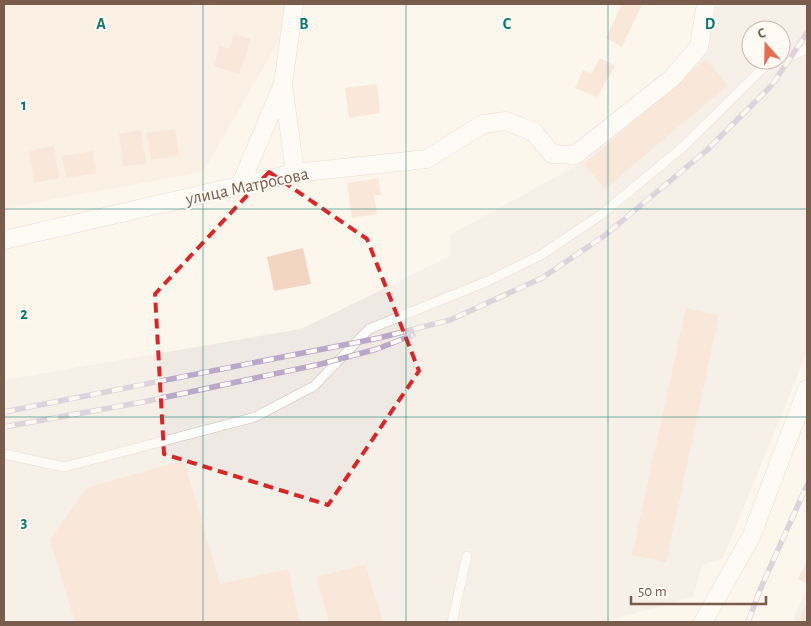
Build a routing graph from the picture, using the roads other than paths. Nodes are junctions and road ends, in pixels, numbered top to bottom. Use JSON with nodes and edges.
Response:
{"nodes":[{"id":1,"x":294,"y":4,"type":"edge"},
{"id":2,"x":706,"y":4,"type":"edge"},
{"id":3,"x":807,"y":49,"type":"edge"},
{"id":4,"x":283,"y":84,"type":"junction"},
{"id":5,"x":295,"y":173,"type":"junction"},
{"id":6,"x":240,"y":186,"type":"junction"},
{"id":7,"x":4,"y":240,"type":"edge"},
{"id":8,"x":807,"y":389,"type":"edge"},
{"id":9,"x":4,"y":454,"type":"edge"},
{"id":10,"x":467,"y":556,"type":"dead end"},
{"id":11,"x":452,"y":622,"type":"edge"},
{"id":12,"x":704,"y":622,"type":"edge"}],
"edges":[{"from":1,"to":4,"type":"street"},
{"from":2,"to":5,"type":"street","name":"улица Матросова"},
{"from":3,"to":9,"type":"lane"},
{"from":4,"to":5,"type":"street"},
{"from":4,"to":6,"type":"street"},
{"from":5,"to":6,"type":"street","name":"улица Матросова"},
{"from":6,"to":7,"type":"street","name":"улица Матросова"},
{"from":8,"to":12,"type":"street"},
{"from":10,"to":11,"type":"lane"}]}
